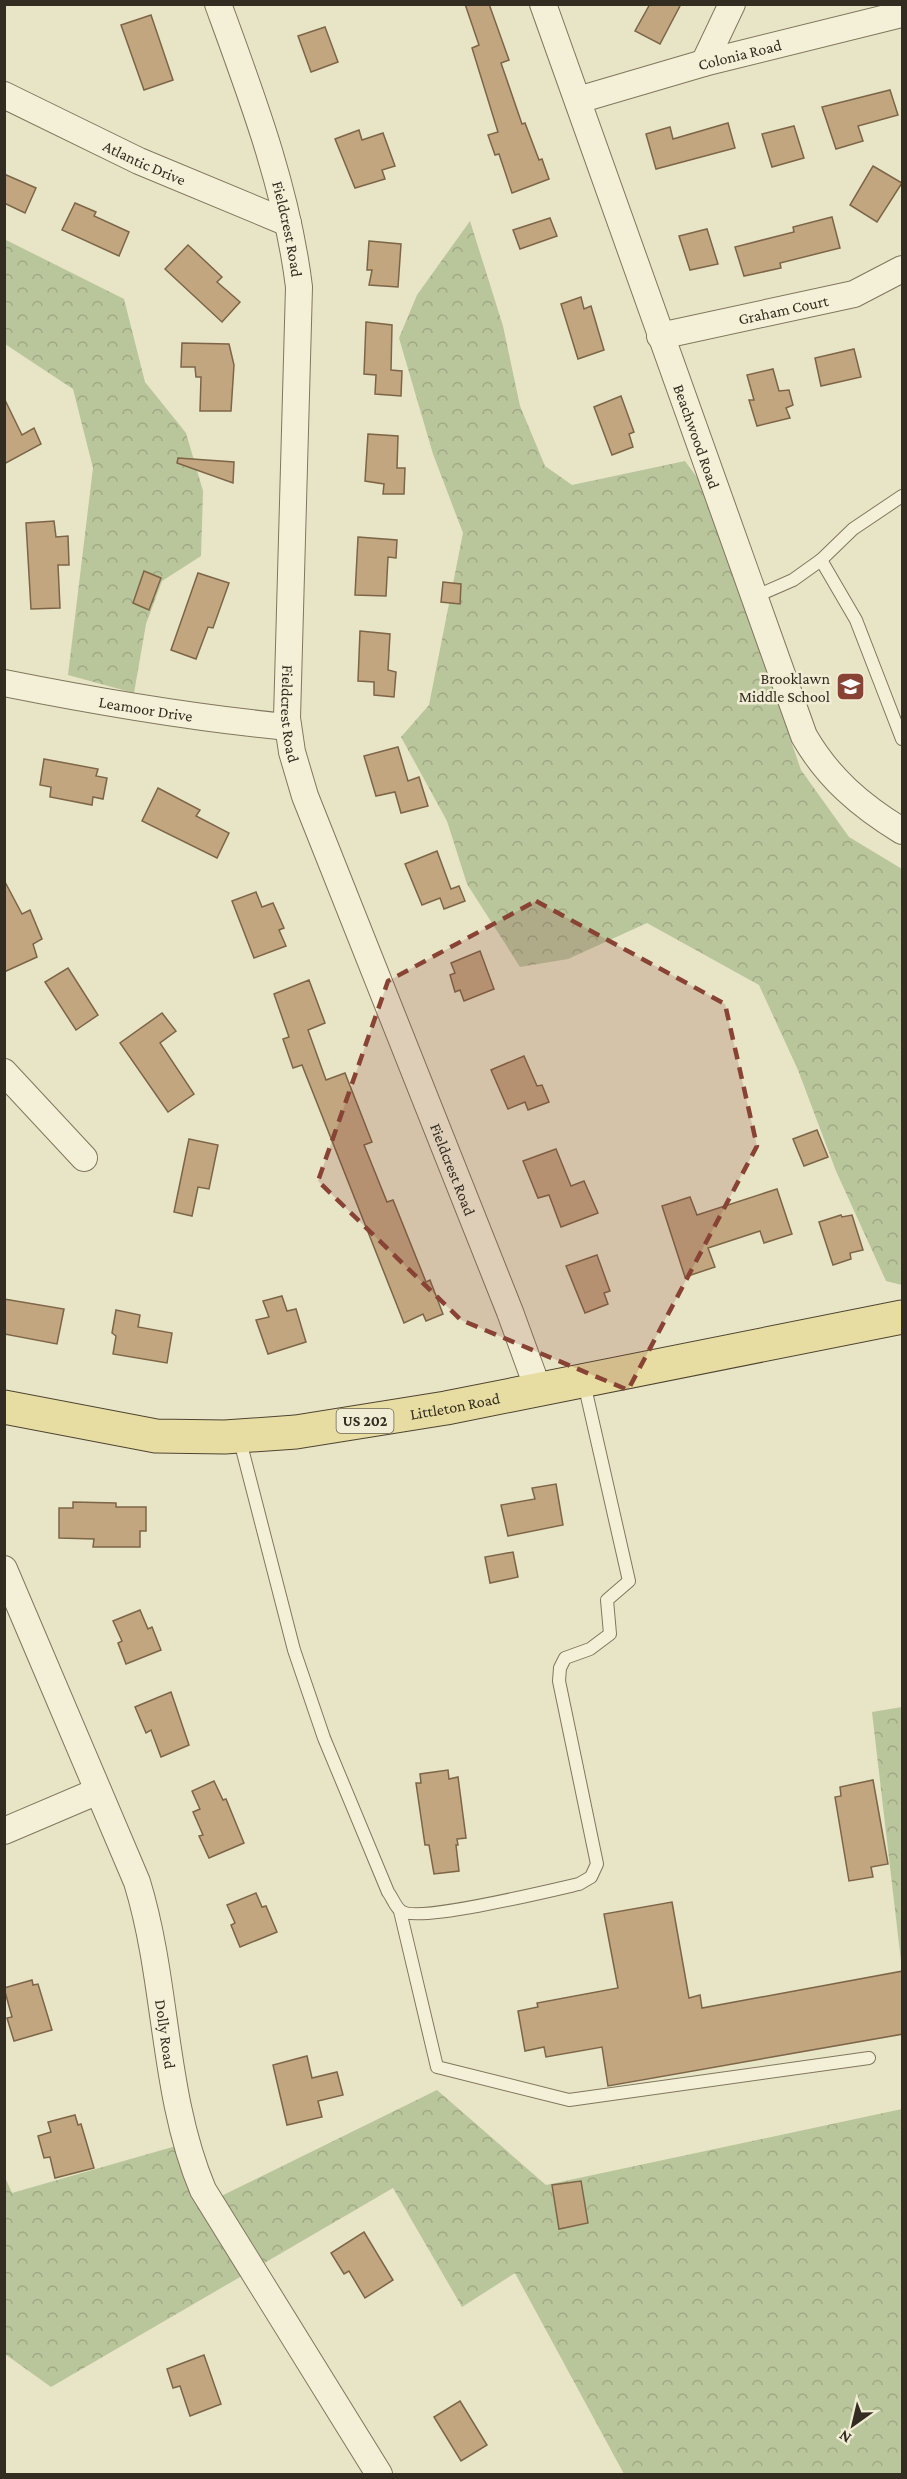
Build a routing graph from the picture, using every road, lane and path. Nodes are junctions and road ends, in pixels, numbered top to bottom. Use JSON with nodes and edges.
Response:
{"nodes":[{"id":1,"x":218,"y":4,"type":"edge"},
{"id":2,"x":543,"y":4,"type":"edge"},
{"id":3,"x":732,"y":4,"type":"edge"},
{"id":4,"x":903,"y":14,"type":"edge"},
{"id":5,"x":704,"y":63,"type":"junction"},
{"id":6,"x":4,"y":95,"type":"edge"},
{"id":7,"x":578,"y":100,"type":"junction"},
{"id":8,"x":288,"y":223,"type":"junction"},
{"id":9,"x":903,"y":269,"type":"edge"},
{"id":10,"x":660,"y":336,"type":"junction"},
{"id":11,"x":903,"y":496,"type":"edge"},
{"id":12,"x":821,"y":560,"type":"junction"},
{"id":13,"x":754,"y":597,"type":"junction"},
{"id":14,"x":4,"y":683,"type":"edge"},
{"id":15,"x":288,"y":727,"type":"junction"},
{"id":16,"x":903,"y":739,"type":"edge"},
{"id":17,"x":903,"y":831,"type":"edge"},
{"id":18,"x":4,"y":1072,"type":"edge"},
{"id":19,"x":84,"y":1158,"type":"dead end"},
{"id":20,"x":903,"y":1317,"type":"edge"},
{"id":21,"x":584,"y":1381,"type":"junction"},
{"id":22,"x":538,"y":1389,"type":"junction"},
{"id":23,"x":4,"y":1407,"type":"edge"},
{"id":24,"x":238,"y":1436,"type":"junction"},
{"id":25,"x":4,"y":1569,"type":"edge"},
{"id":26,"x":98,"y":1791,"type":"junction"},
{"id":27,"x":4,"y":1831,"type":"edge"},
{"id":28,"x":400,"y":1911,"type":"junction"},
{"id":29,"x":869,"y":2058,"type":"dead end"},
{"id":30,"x":379,"y":2475,"type":"edge"}],
"edges":[{"from":1,"to":8,"type":"street","name":"Fieldcrest Road"},
{"from":2,"to":7,"type":"street","name":"Beachwood Road"},
{"from":3,"to":5,"type":"street"},
{"from":4,"to":5,"type":"street","name":"Colonia Road"},
{"from":5,"to":7,"type":"street","name":"Colonia Road"},
{"from":6,"to":8,"type":"street","name":"Atlantic Drive"},
{"from":7,"to":10,"type":"street","name":"Beachwood Road"},
{"from":8,"to":15,"type":"street","name":"Fieldcrest Road"},
{"from":9,"to":10,"type":"street","name":"Graham Court"},
{"from":10,"to":13,"type":"street","name":"Beachwood Road"},
{"from":11,"to":12,"type":"lane"},
{"from":12,"to":13,"type":"lane"},
{"from":12,"to":16,"type":"lane"},
{"from":13,"to":17,"type":"street","name":"Beachwood Road"},
{"from":14,"to":15,"type":"street","name":"Leamoor Drive"},
{"from":15,"to":22,"type":"street","name":"Fieldcrest Road"},
{"from":18,"to":19,"type":"street"},
{"from":20,"to":21,"type":"main road","name":"Littleton Road","number":"US 202"},
{"from":21,"to":22,"type":"main road","name":"Littleton Road","number":"US 202"},
{"from":21,"to":28,"type":"lane"},
{"from":22,"to":24,"type":"main road","name":"Littleton Road","number":"US 202"},
{"from":23,"to":24,"type":"main road","name":"Littleton Road","number":"US 202"},
{"from":24,"to":28,"type":"lane"},
{"from":25,"to":26,"type":"street","name":"Dolly Road"},
{"from":26,"to":27,"type":"street"},
{"from":26,"to":30,"type":"street","name":"Dolly Road"},
{"from":28,"to":29,"type":"lane"}]}
